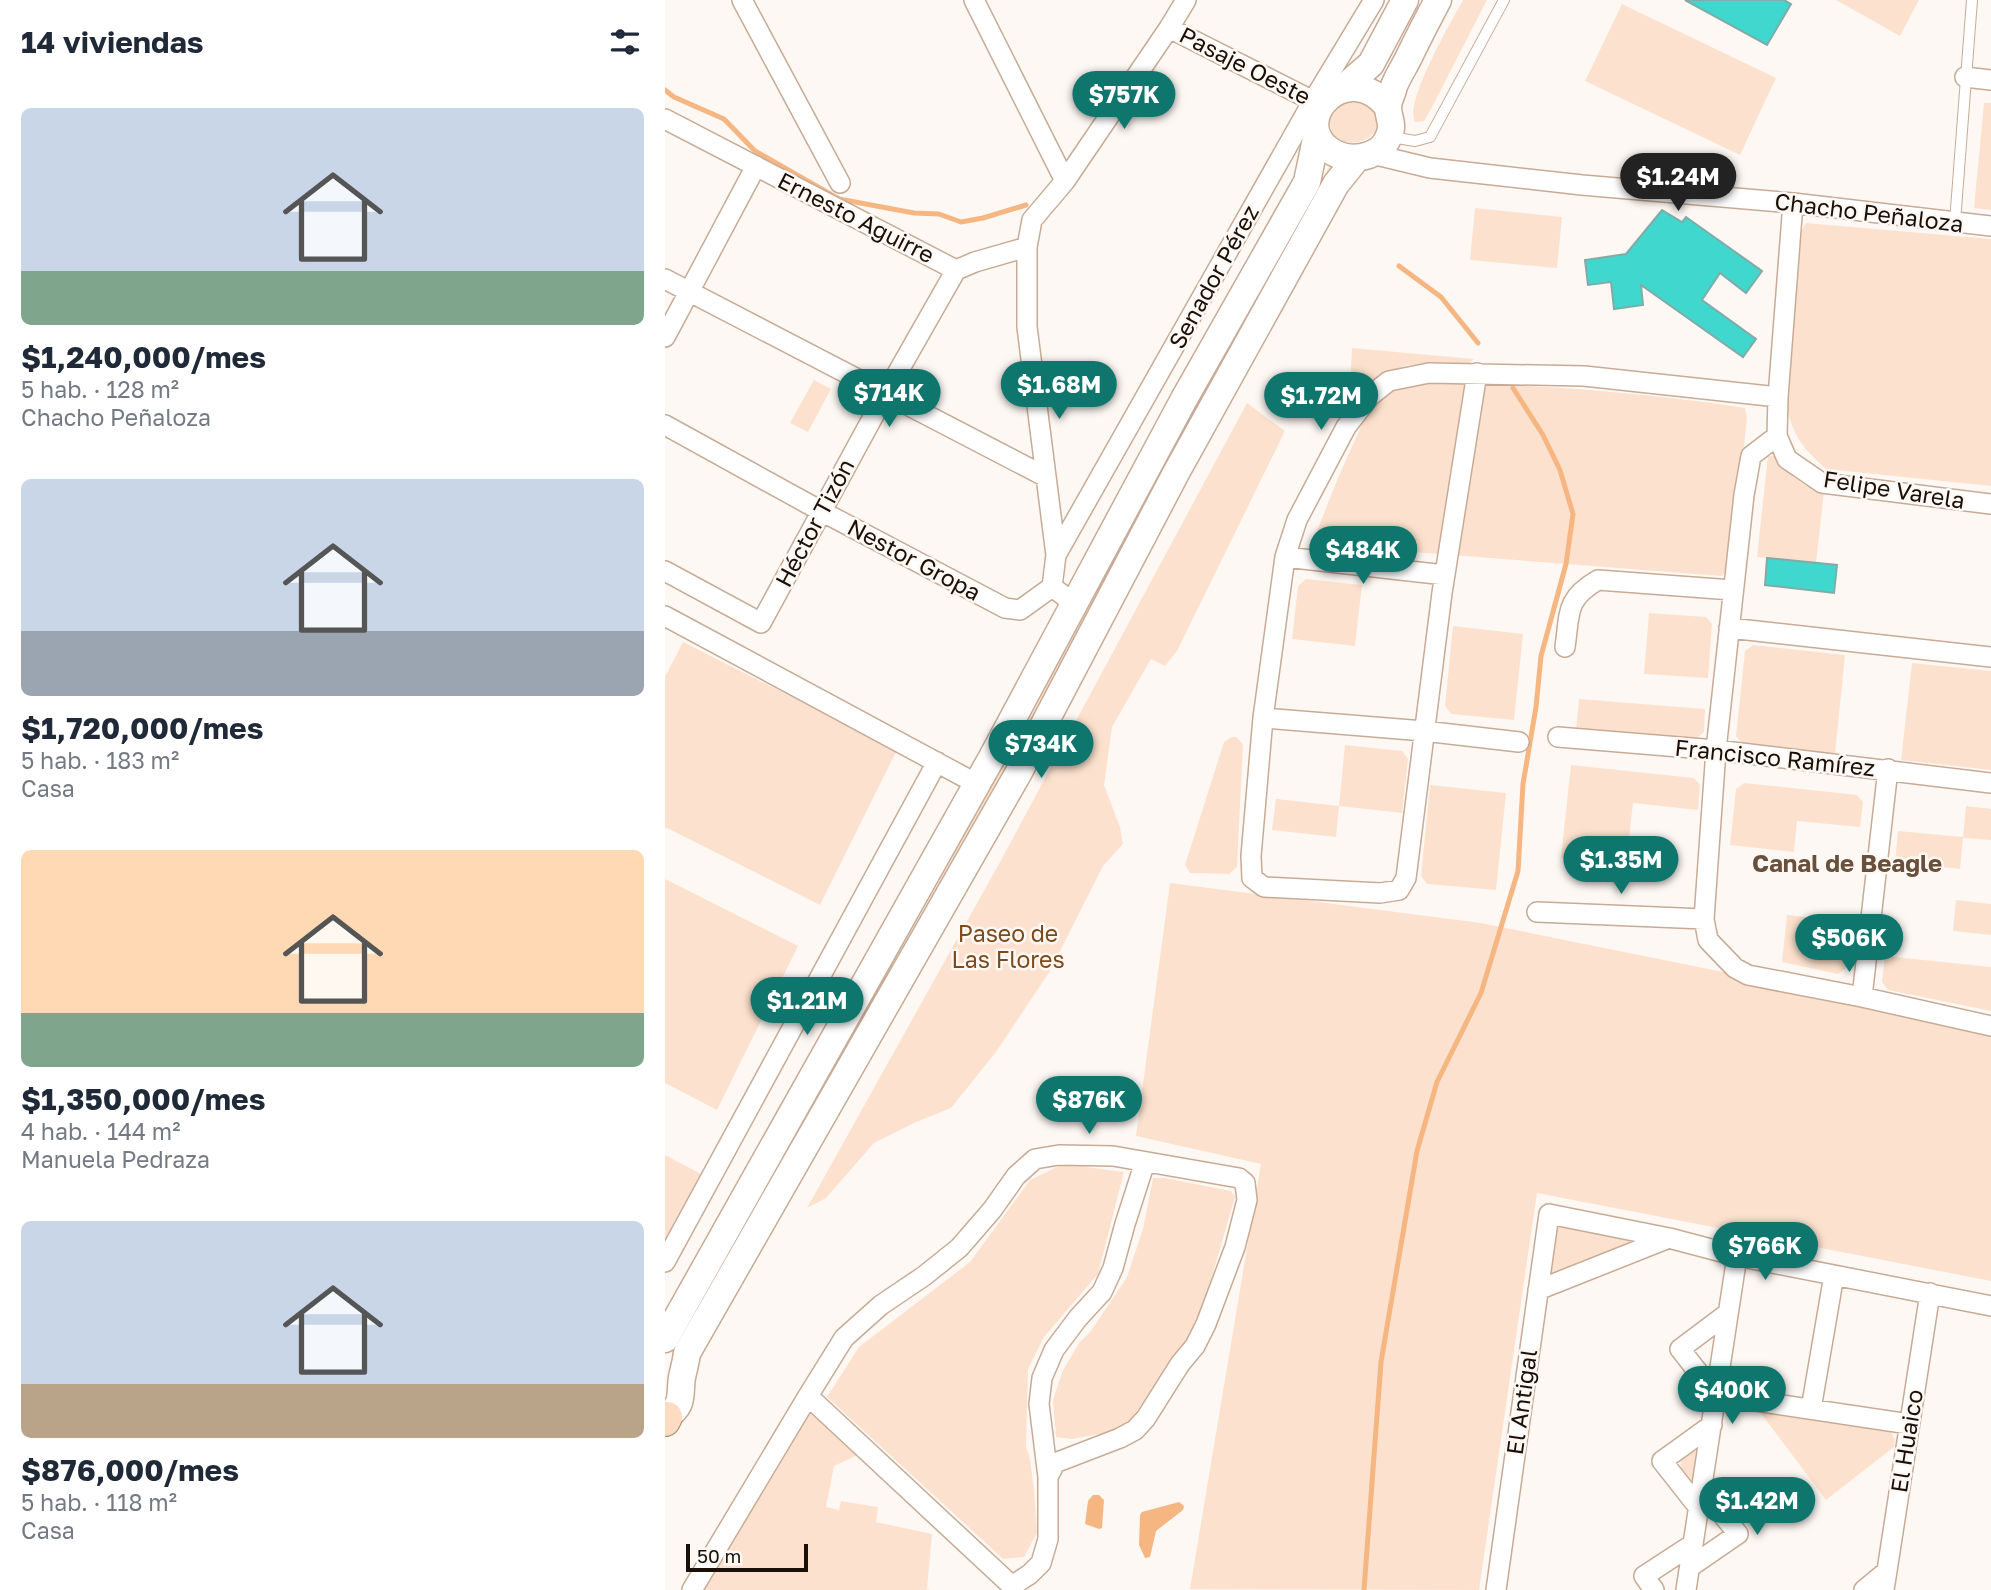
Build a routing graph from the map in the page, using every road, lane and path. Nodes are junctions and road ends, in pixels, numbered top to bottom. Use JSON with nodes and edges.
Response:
{"nodes":[{"id":1,"x":742,"y":0,"type":"edge"},
{"id":2,"x":974,"y":0,"type":"edge"},
{"id":3,"x":1186,"y":0,"type":"edge"},
{"id":4,"x":1374,"y":0,"type":"edge"},
{"id":5,"x":1405,"y":0,"type":"edge"},
{"id":6,"x":1438,"y":0,"type":"edge"},
{"id":7,"x":1504,"y":0,"type":"edge"},
{"id":8,"x":1972,"y":0,"type":"edge"},
{"id":9,"x":1169,"y":28,"type":"junction"},
{"id":10,"x":1965,"y":77,"type":"junction"},
{"id":11,"x":1991,"y":80,"type":"edge"},
{"id":12,"x":1325,"y":98,"type":"junction"},
{"id":13,"x":1388,"y":107,"type":"junction"},
{"id":14,"x":665,"y":119,"type":"edge"},
{"id":15,"x":1317,"y":134,"type":"junction"},
{"id":16,"x":1373,"y":150,"type":"junction"},
{"id":17,"x":756,"y":166,"type":"junction"},
{"id":18,"x":1065,"y":181,"type":"junction"},
{"id":19,"x":840,"y":183,"type":"dead end"},
{"id":20,"x":1793,"y":203,"type":"junction"},
{"id":21,"x":1955,"y":223,"type":"junction"},
{"id":22,"x":1991,"y":226,"type":"edge"},
{"id":23,"x":1027,"y":247,"type":"junction"},
{"id":24,"x":956,"y":270,"type":"junction"},
{"id":25,"x":665,"y":279,"type":"edge"},
{"id":26,"x":688,"y":292,"type":"junction"},
{"id":27,"x":665,"y":337,"type":"edge"},
{"id":28,"x":1477,"y":373,"type":"junction"},
{"id":29,"x":886,"y":393,"type":"junction"},
{"id":30,"x":1778,"y":397,"type":"junction"},
{"id":31,"x":665,"y":425,"type":"edge"},
{"id":32,"x":1777,"y":436,"type":"junction"},
{"id":33,"x":1046,"y":477,"type":"junction"},
{"id":34,"x":1991,"y":504,"type":"edge"},
{"id":35,"x":821,"y":511,"type":"junction"},
{"id":36,"x":1056,"y":555,"type":"junction"},
{"id":37,"x":1285,"y":557,"type":"junction"},
{"id":38,"x":665,"y":571,"type":"edge"},
{"id":39,"x":1445,"y":575,"type":"junction"},
{"id":40,"x":1052,"y":587,"type":"junction"},
{"id":41,"x":1732,"y":590,"type":"junction"},
{"id":42,"x":1074,"y":603,"type":"junction"},
{"id":43,"x":665,"y":616,"type":"edge"},
{"id":44,"x":1729,"y":628,"type":"junction"},
{"id":45,"x":1565,"y":647,"type":"dead end"},
{"id":46,"x":1991,"y":657,"type":"edge"},
{"id":47,"x":1263,"y":718,"type":"junction"},
{"id":48,"x":1424,"y":731,"type":"junction"},
{"id":49,"x":1558,"y":737,"type":"dead end"},
{"id":50,"x":1519,"y":742,"type":"dead end"},
{"id":51,"x":1716,"y":750,"type":"junction"},
{"id":52,"x":937,"y":762,"type":"junction"},
{"id":53,"x":1888,"y":769,"type":"junction"},
{"id":54,"x":1991,"y":783,"type":"edge"},
{"id":55,"x":977,"y":784,"type":"junction"},
{"id":56,"x":1537,"y":912,"type":"dead end"},
{"id":57,"x":1704,"y":919,"type":"junction"},
{"id":58,"x":1862,"y":997,"type":"junction"},
{"id":59,"x":1991,"y":1026,"type":"edge"},
{"id":60,"x":1145,"y":1162,"type":"junction"},
{"id":61,"x":1669,"y":1238,"type":"junction"},
{"id":62,"x":1737,"y":1256,"type":"junction"},
{"id":63,"x":665,"y":1262,"type":"edge"},
{"id":64,"x":1834,"y":1275,"type":"junction"},
{"id":65,"x":1538,"y":1290,"type":"junction"},
{"id":66,"x":1930,"y":1293,"type":"junction"},
{"id":67,"x":1991,"y":1306,"type":"edge"},
{"id":68,"x":1728,"y":1313,"type":"junction"},
{"id":69,"x":665,"y":1339,"type":"edge"},
{"id":70,"x":673,"y":1371,"type":"edge"},
{"id":71,"x":1716,"y":1395,"type":"junction"},
{"id":72,"x":808,"y":1396,"type":"junction"},
{"id":73,"x":1811,"y":1409,"type":"junction"},
{"id":74,"x":666,"y":1419,"type":"edge"},
{"id":75,"x":1909,"y":1424,"type":"junction"},
{"id":76,"x":1711,"y":1425,"type":"junction"},
{"id":77,"x":1048,"y":1477,"type":"junction"},
{"id":78,"x":1700,"y":1498,"type":"junction"},
{"id":79,"x":1693,"y":1544,"type":"junction"},
{"id":80,"x":1690,"y":1567,"type":"junction"},
{"id":81,"x":1885,"y":1581,"type":"edge"},
{"id":82,"x":1011,"y":1588,"type":"edge"},
{"id":83,"x":692,"y":1590,"type":"edge"},
{"id":84,"x":1496,"y":1590,"type":"edge"},
{"id":85,"x":1654,"y":1590,"type":"edge"},
{"id":86,"x":1686,"y":1590,"type":"edge"},
{"id":87,"x":1864,"y":1590,"type":"edge"}],
"edges":[{"from":1,"to":19,"type":"street"},
{"from":2,"to":18,"type":"street"},
{"from":3,"to":9,"type":"street"},
{"from":4,"to":12,"type":"street","name":"Senador Pérez"},
{"from":5,"to":12,"type":"main road"},
{"from":6,"to":13,"type":"main road"},
{"from":7,"to":16,"type":"lane"},
{"from":8,"to":10,"type":"lane"},
{"from":9,"to":12,"type":"street","name":"Pasaje Oeste"},
{"from":9,"to":18,"type":"street"},
{"from":10,"to":11,"type":"street"},
{"from":10,"to":21,"type":"lane"},
{"from":12,"to":13,"type":"main road"},
{"from":12,"to":15,"type":"main road"},
{"from":12,"to":36,"type":"street","name":"Senador Pérez"},
{"from":13,"to":16,"type":"main road"},
{"from":14,"to":17,"type":"street","name":"Ernesto Aguirre"},
{"from":15,"to":16,"type":"main road"},
{"from":15,"to":42,"type":"main road"},
{"from":16,"to":20,"type":"street","name":"Chacho Peñaloza"},
{"from":16,"to":70,"type":"main road"},
{"from":17,"to":24,"type":"street","name":"Ernesto Aguirre"},
{"from":17,"to":26,"type":"street","name":"Ernesto Aguirre"},
{"from":18,"to":23,"type":"street"},
{"from":20,"to":21,"type":"street","name":"Chacho Peñaloza"},
{"from":20,"to":30,"type":"street"},
{"from":21,"to":22,"type":"street","name":"Chacho Peñaloza"},
{"from":23,"to":24,"type":"street"},
{"from":23,"to":33,"type":"street"},
{"from":24,"to":29,"type":"street","name":"Héctor Tizón"},
{"from":25,"to":26,"type":"street"},
{"from":26,"to":27,"type":"street","name":"Ernesto Aguirre"},
{"from":26,"to":29,"type":"street"},
{"from":28,"to":30,"type":"street"},
{"from":28,"to":37,"type":"street"},
{"from":28,"to":39,"type":"street"},
{"from":29,"to":33,"type":"street"},
{"from":29,"to":35,"type":"street","name":"Héctor Tizón"},
{"from":30,"to":32,"type":"street"},
{"from":31,"to":35,"type":"street","name":"Nestor Gropa"},
{"from":32,"to":34,"type":"street","name":"Felipe Varela"},
{"from":32,"to":41,"type":"street"},
{"from":33,"to":36,"type":"street"},
{"from":35,"to":38,"type":"street","name":"Héctor Tizón"},
{"from":35,"to":40,"type":"street","name":"Nestor Gropa"},
{"from":36,"to":40,"type":"street"},
{"from":37,"to":39,"type":"street"},
{"from":37,"to":47,"type":"street"},
{"from":39,"to":48,"type":"street"},
{"from":40,"to":42,"type":"street"},
{"from":41,"to":44,"type":"street"},
{"from":41,"to":45,"type":"street"},
{"from":42,"to":55,"type":"main road"},
{"from":43,"to":52,"type":"street"},
{"from":44,"to":46,"type":"street"},
{"from":44,"to":51,"type":"street"},
{"from":47,"to":48,"type":"street"},
{"from":47,"to":48,"type":"street"},
{"from":48,"to":50,"type":"street"},
{"from":49,"to":51,"type":"street","name":"Francisco Ramírez"},
{"from":51,"to":53,"type":"street","name":"Francisco Ramírez"},
{"from":51,"to":57,"type":"street"},
{"from":52,"to":55,"type":"street"},
{"from":52,"to":63,"type":"street"},
{"from":53,"to":54,"type":"street","name":"Francisco Ramírez"},
{"from":53,"to":58,"type":"street"},
{"from":55,"to":69,"type":"main road"},
{"from":56,"to":57,"type":"street"},
{"from":57,"to":58,"type":"street"},
{"from":58,"to":59,"type":"street"},
{"from":60,"to":72,"type":"street"},
{"from":60,"to":77,"type":"street"},
{"from":60,"to":77,"type":"street"},
{"from":61,"to":62,"type":"street"},
{"from":61,"to":65,"type":"street"},
{"from":61,"to":65,"type":"street","name":"El Antigal"},
{"from":62,"to":64,"type":"street"},
{"from":62,"to":68,"type":"street"},
{"from":64,"to":66,"type":"street"},
{"from":64,"to":73,"type":"street"},
{"from":65,"to":84,"type":"street","name":"El Antigal"},
{"from":66,"to":67,"type":"street"},
{"from":66,"to":75,"type":"street","name":"El Huaico"},
{"from":68,"to":71,"type":"street"},
{"from":68,"to":71,"type":"street"},
{"from":70,"to":74,"type":"main road"},
{"from":71,"to":73,"type":"street"},
{"from":71,"to":76,"type":"street"},
{"from":72,"to":82,"type":"street"},
{"from":72,"to":83,"type":"street"},
{"from":73,"to":75,"type":"street"},
{"from":75,"to":81,"type":"street","name":"El Huaico"},
{"from":76,"to":78,"type":"street"},
{"from":76,"to":78,"type":"street"},
{"from":77,"to":82,"type":"street"},
{"from":78,"to":79,"type":"street"},
{"from":78,"to":80,"type":"street"},
{"from":79,"to":80,"type":"street"},
{"from":79,"to":85,"type":"street"},
{"from":80,"to":86,"type":"street"},
{"from":81,"to":87,"type":"street"}]}
